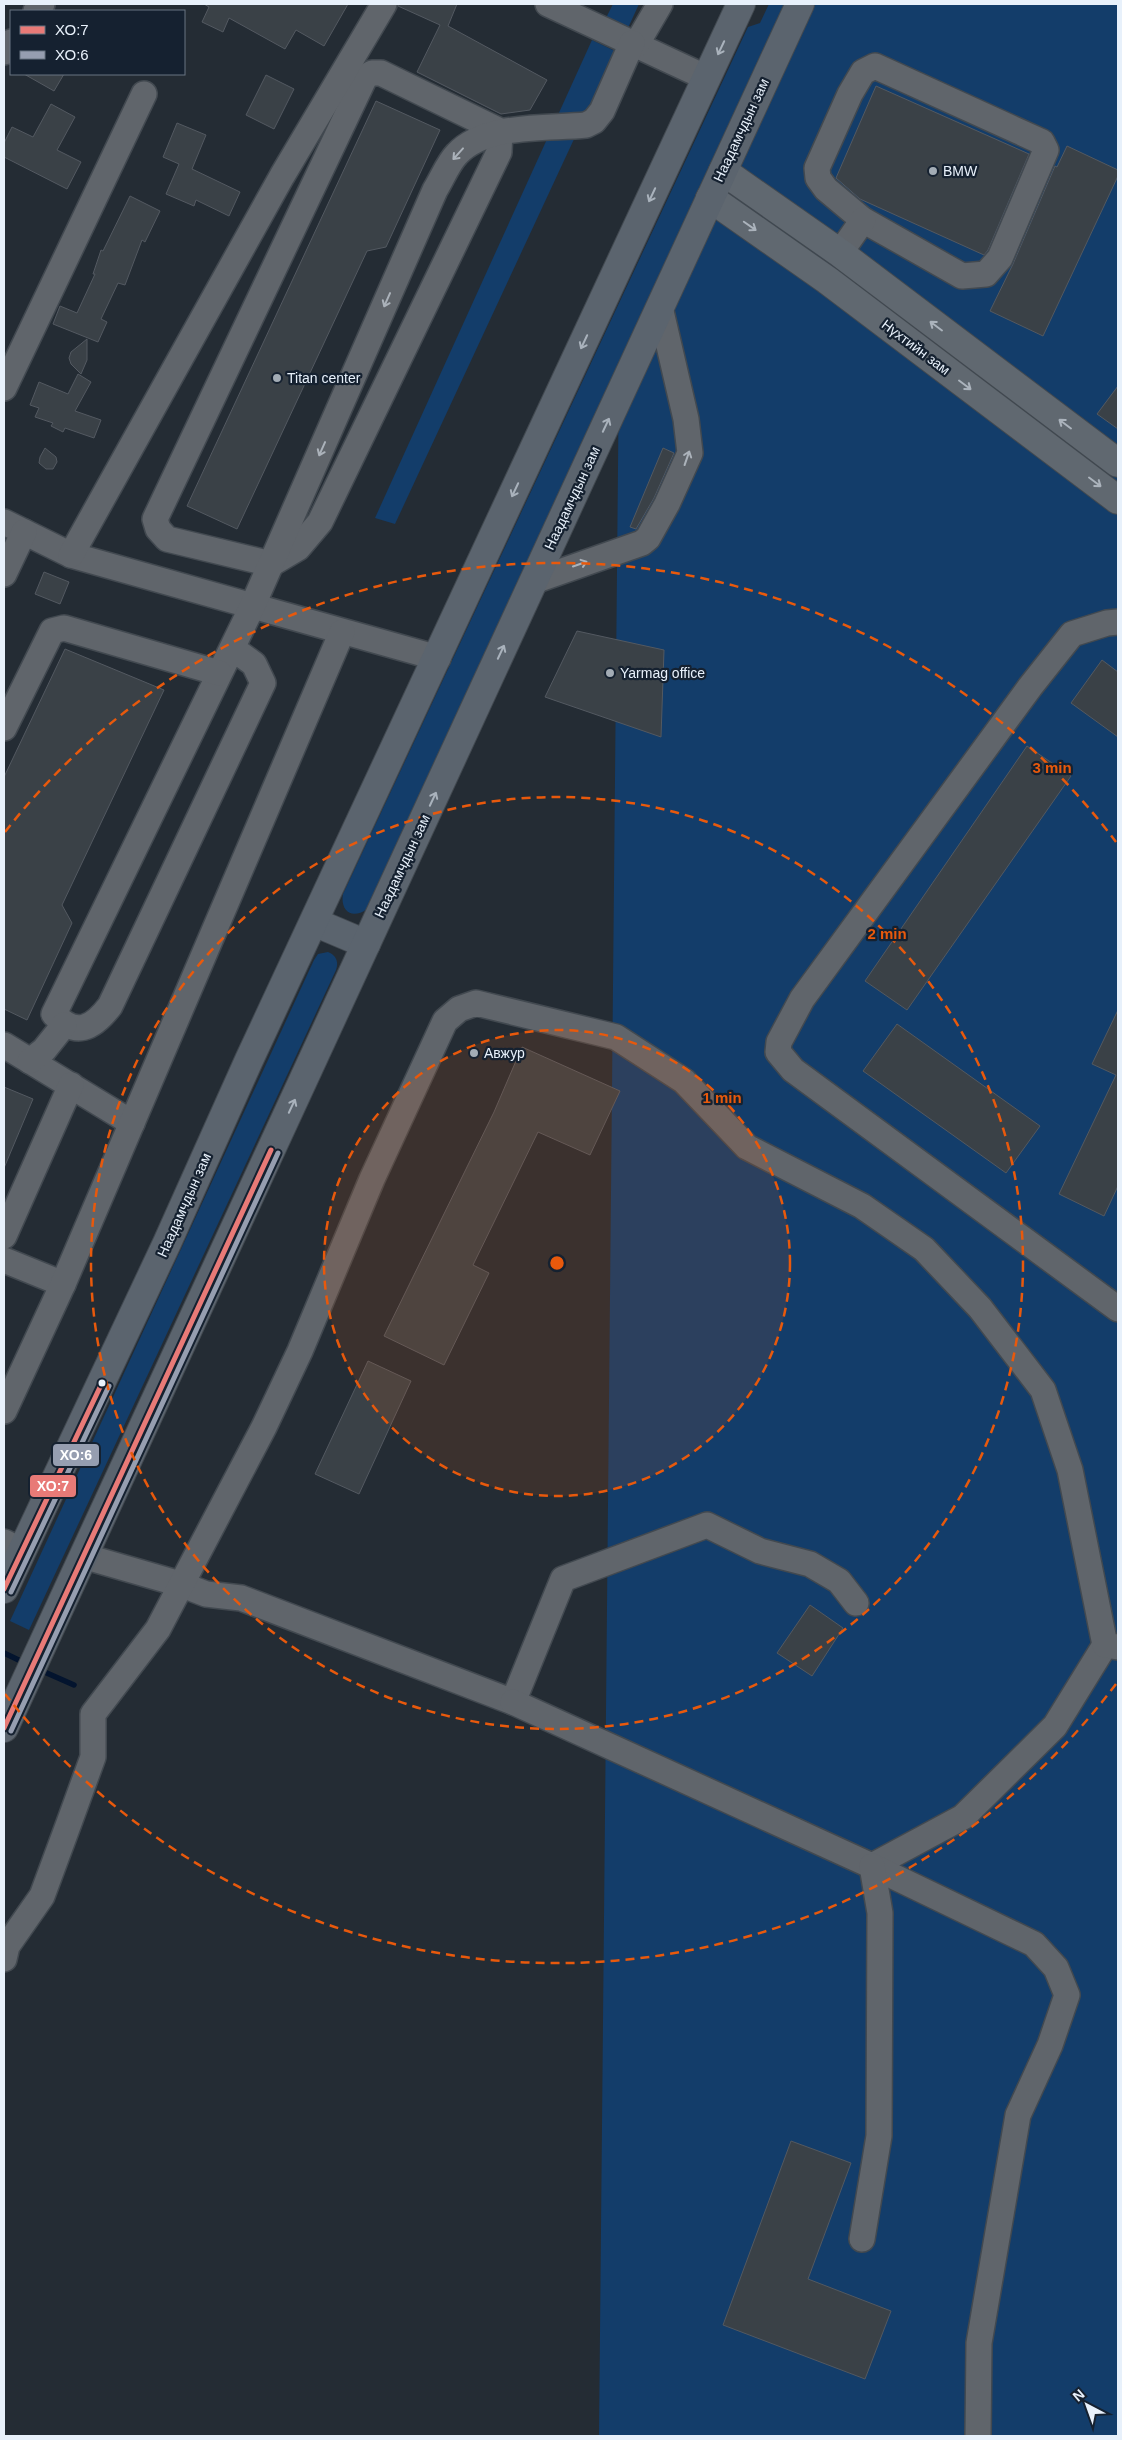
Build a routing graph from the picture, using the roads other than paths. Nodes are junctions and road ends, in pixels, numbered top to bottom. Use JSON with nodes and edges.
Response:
{"nodes":[{"id":1,"x":384,"y":4,"type":"edge"},
{"id":2,"x":548,"y":4,"type":"edge"},
{"id":3,"x":660,"y":4,"type":"edge"},
{"id":4,"x":742,"y":4,"type":"edge"},
{"id":5,"x":791,"y":6,"type":"edge"},
{"id":6,"x":634,"y":44,"type":"junction"},
{"id":7,"x":707,"y":78,"type":"junction"},
{"id":8,"x":144,"y":94,"type":"dead end"},
{"id":9,"x":500,"y":131,"type":"junction"},
{"id":10,"x":723,"y":171,"type":"junction"},
{"id":11,"x":710,"y":198,"type":"junction"},
{"id":12,"x":863,"y":220,"type":"junction"},
{"id":13,"x":840,"y":253,"type":"junction"},
{"id":14,"x":660,"y":307,"type":"junction"},
{"id":15,"x":4,"y":388,"type":"edge"},
{"id":16,"x":1118,"y":464,"type":"edge"},
{"id":17,"x":1118,"y":500,"type":"edge"},
{"id":18,"x":14,"y":527,"type":"edge"},
{"id":19,"x":70,"y":555,"type":"junction"},
{"id":20,"x":271,"y":564,"type":"junction"},
{"id":21,"x":4,"y":574,"type":"edge"},
{"id":22,"x":534,"y":580,"type":"junction"},
{"id":23,"x":252,"y":607,"type":"junction"},
{"id":24,"x":1118,"y":622,"type":"edge"},
{"id":25,"x":342,"y":632,"type":"junction"},
{"id":26,"x":232,"y":648,"type":"junction"},
{"id":27,"x":438,"y":658,"type":"junction"},
{"id":28,"x":219,"y":673,"type":"junction"},
{"id":29,"x":4,"y":728,"type":"edge"},
{"id":30,"x":314,"y":922,"type":"junction"},
{"id":31,"x":366,"y":944,"type":"junction"},
{"id":32,"x":64,"y":1026,"type":"junction"},
{"id":33,"x":4,"y":1045,"type":"edge"},
{"id":34,"x":30,"y":1061,"type":"junction"},
{"id":35,"x":71,"y":1086,"type":"junction"},
{"id":36,"x":132,"y":1122,"type":"junction"},
{"id":37,"x":4,"y":1236,"type":"edge"},
{"id":38,"x":4,"y":1260,"type":"edge"},
{"id":39,"x":62,"y":1284,"type":"junction"},
{"id":40,"x":1118,"y":1309,"type":"edge"},
{"id":41,"x":4,"y":1411,"type":"edge"},
{"id":42,"x":13,"y":1547,"type":"edge"},
{"id":43,"x":83,"y":1556,"type":"junction"},
{"id":44,"x":180,"y":1584,"type":"junction"},
{"id":45,"x":4,"y":1589,"type":"edge"},
{"id":46,"x":856,"y":1603,"type":"dead end"},
{"id":47,"x":1112,"y":1646,"type":"edge"},
{"id":48,"x":513,"y":1702,"type":"junction"},
{"id":49,"x":4,"y":1728,"type":"edge"},
{"id":50,"x":872,"y":1866,"type":"junction"},
{"id":51,"x":4,"y":1959,"type":"edge"},
{"id":52,"x":862,"y":2239,"type":"dead end"},
{"id":53,"x":978,"y":2436,"type":"edge"}],
"edges":[{"from":1,"to":19,"type":"street"},
{"from":2,"to":6,"type":"street"},
{"from":3,"to":6,"type":"street"},
{"from":4,"to":7,"type":"highway","name":"Наадамчдын зам","one_way":true},
{"from":5,"to":10,"type":"highway","name":"Наадамчдын зам"},
{"from":6,"to":7,"type":"street"},
{"from":6,"to":9,"type":"street"},
{"from":7,"to":27,"type":"highway","name":"Наадамчдын зам","one_way":true},
{"from":8,"to":15,"type":"street"},
{"from":9,"to":20,"type":"street"},
{"from":9,"to":20,"type":"street","one_way":true},
{"from":9,"to":20,"type":"street"},
{"from":10,"to":11,"type":"highway","name":"Наадамчдын зам"},
{"from":10,"to":13,"type":"main road","name":"Нүхтийн зам"},
{"from":11,"to":14,"type":"highway","name":"Наадамчдын зам"},
{"from":11,"to":17,"type":"main road","name":"Нүхтийн зам","one_way":true},
{"from":12,"to":12,"type":"street"},
{"from":12,"to":13,"type":"street"},
{"from":16,"to":13,"type":"main road","name":"Нүхтийн зам","one_way":true},
{"from":22,"to":14,"type":"highway","name":"Наадамчдын зам","one_way":true},
{"from":22,"to":14,"type":"street","one_way":true},
{"from":18,"to":19,"type":"street"},
{"from":18,"to":21,"type":"street"},
{"from":19,"to":23,"type":"street"},
{"from":20,"to":23,"type":"street"},
{"from":31,"to":22,"type":"highway","name":"Наадамчдын зам","one_way":true},
{"from":23,"to":25,"type":"street"},
{"from":23,"to":26,"type":"street"},
{"from":24,"to":40,"type":"street"},
{"from":25,"to":27,"type":"street"},
{"from":25,"to":36,"type":"street"},
{"from":26,"to":28,"type":"street"},
{"from":26,"to":32,"type":"street"},
{"from":27,"to":30,"type":"highway","name":"Наадамчдын зам"},
{"from":28,"to":29,"type":"street"},
{"from":28,"to":32,"type":"street"},
{"from":30,"to":31,"type":"highway"},
{"from":30,"to":42,"type":"highway","name":"Наадамчдын зам"},
{"from":43,"to":31,"type":"highway","name":"Наадамчдын зам","one_way":true},
{"from":32,"to":34,"type":"street"},
{"from":33,"to":34,"type":"street"},
{"from":34,"to":35,"type":"street"},
{"from":35,"to":36,"type":"street"},
{"from":35,"to":37,"type":"street"},
{"from":36,"to":39,"type":"street"},
{"from":38,"to":39,"type":"street"},
{"from":39,"to":41,"type":"street"},
{"from":42,"to":45,"type":"highway","name":"Наадамчдын зам"},
{"from":43,"to":44,"type":"street"},
{"from":43,"to":49,"type":"highway","name":"Наадамчдын зам"},
{"from":44,"to":47,"type":"street"},
{"from":44,"to":48,"type":"street"},
{"from":44,"to":51,"type":"street"},
{"from":46,"to":48,"type":"street"},
{"from":47,"to":50,"type":"street"},
{"from":48,"to":50,"type":"street"},
{"from":50,"to":52,"type":"street"},
{"from":50,"to":53,"type":"street"}]}
